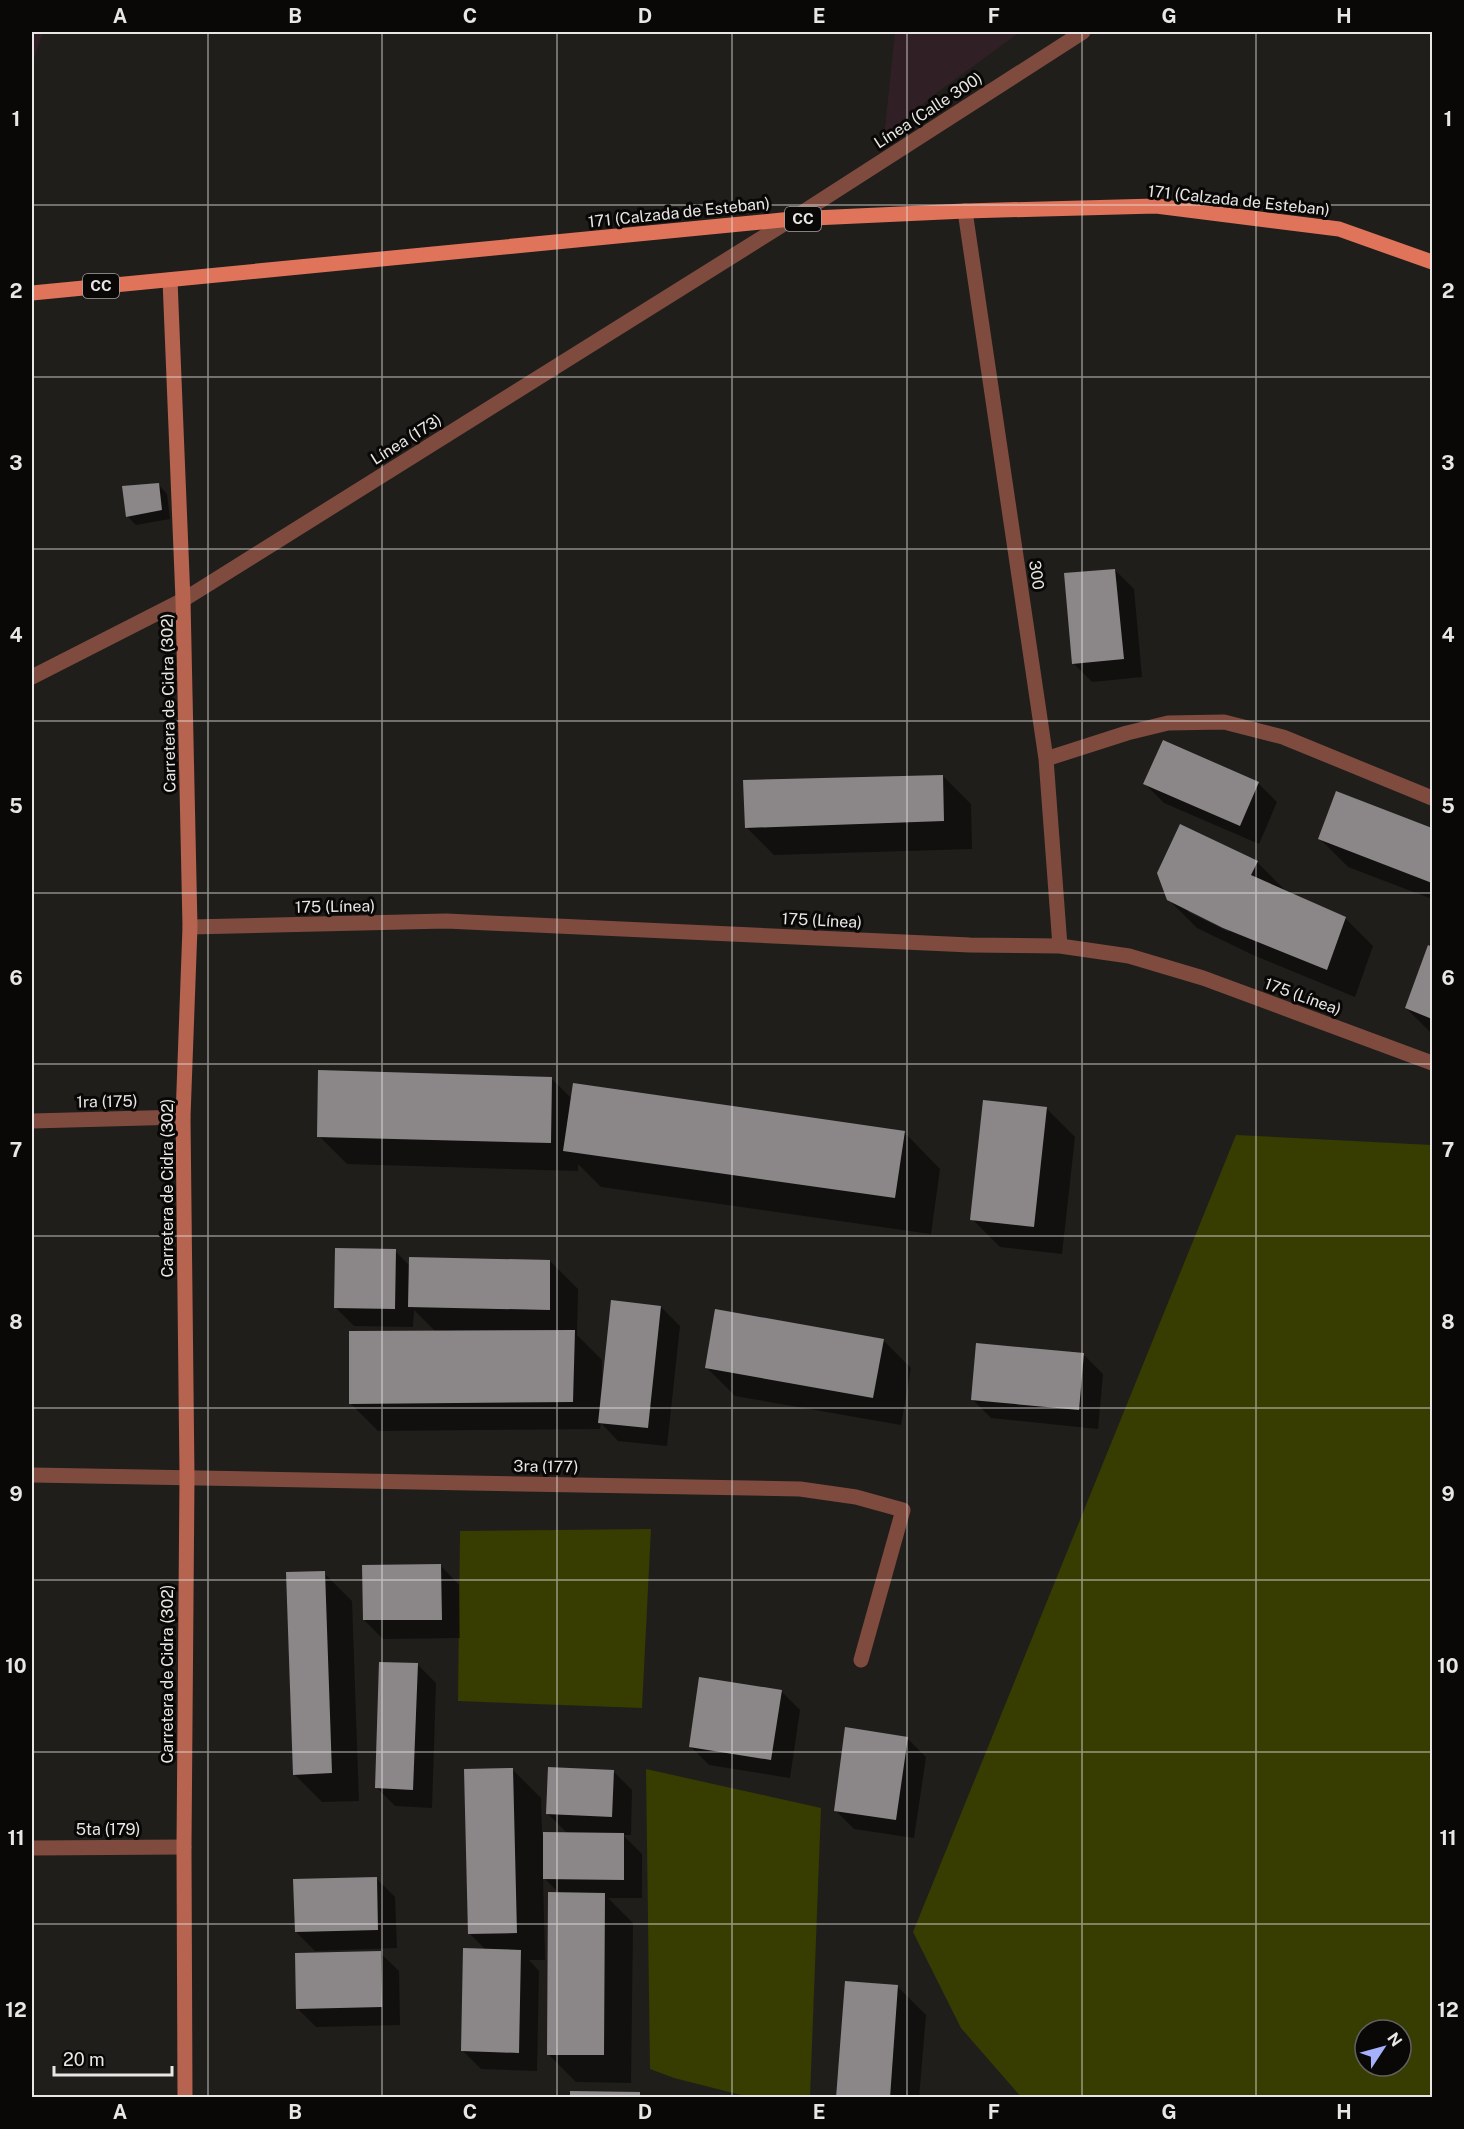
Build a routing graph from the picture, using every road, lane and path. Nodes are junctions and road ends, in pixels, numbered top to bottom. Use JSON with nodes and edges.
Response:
{"nodes":[{"id":1,"x":1083,"y":32,"type":"edge"},
{"id":2,"x":964,"y":211,"type":"junction"},
{"id":3,"x":792,"y":219,"type":"junction"},
{"id":4,"x":1432,"y":262,"type":"edge"},
{"id":5,"x":170,"y":280,"type":"junction"},
{"id":6,"x":32,"y":293,"type":"edge"},
{"id":7,"x":183,"y":600,"type":"junction"},
{"id":8,"x":32,"y":677,"type":"edge"},
{"id":9,"x":1046,"y":759,"type":"junction"},
{"id":10,"x":1432,"y":798,"type":"edge"},
{"id":11,"x":190,"y":927,"type":"junction"},
{"id":12,"x":1060,"y":946,"type":"junction"},
{"id":13,"x":1432,"y":1063,"type":"edge"},
{"id":14,"x":183,"y":1117,"type":"junction"},
{"id":15,"x":32,"y":1121,"type":"edge"},
{"id":16,"x":32,"y":1475,"type":"edge"},
{"id":17,"x":187,"y":1476,"type":"junction"},
{"id":18,"x":861,"y":1660,"type":"dead end"},
{"id":19,"x":184,"y":1847,"type":"junction"},
{"id":20,"x":32,"y":1848,"type":"edge"},
{"id":21,"x":185,"y":2097,"type":"edge"}],
"edges":[{"from":1,"to":3,"type":"street","name":"Línea (Calle 300)"},
{"from":2,"to":3,"type":"main road","name":"171 (Calzada de Esteban)","number":"CC"},
{"from":2,"to":4,"type":"main road","name":"171 (Calzada de Esteban)","number":"CC"},
{"from":2,"to":9,"type":"street","name":"300"},
{"from":3,"to":5,"type":"main road","name":"171 (Calzada de Esteban)","number":"CC"},
{"from":3,"to":7,"type":"street","name":"Línea (173)"},
{"from":5,"to":6,"type":"main road","name":"171 (Calzada de Esteban)","number":"CC"},
{"from":5,"to":7,"type":"main road","name":"Carretera de Cidra (302)"},
{"from":7,"to":8,"type":"street","name":"Línea (173)"},
{"from":7,"to":11,"type":"main road","name":"Carretera de Cidra (302)"},
{"from":9,"to":10,"type":"street"},
{"from":9,"to":12,"type":"street","name":"300"},
{"from":11,"to":12,"type":"street","name":"175 (Línea)"},
{"from":11,"to":14,"type":"main road","name":"Carretera de Cidra (302)"},
{"from":12,"to":13,"type":"street","name":"175 (Línea)"},
{"from":14,"to":15,"type":"street","name":"1ra (175)"},
{"from":14,"to":17,"type":"main road","name":"Carretera de Cidra (302)"},
{"from":16,"to":17,"type":"street","name":"3ra (177)"},
{"from":17,"to":18,"type":"street","name":"3ra (177)"},
{"from":17,"to":19,"type":"main road","name":"Carretera de Cidra (302)"},
{"from":19,"to":20,"type":"street","name":"5ta (179)"},
{"from":19,"to":21,"type":"main road","name":"Carretera de Cidra (302)"}]}
